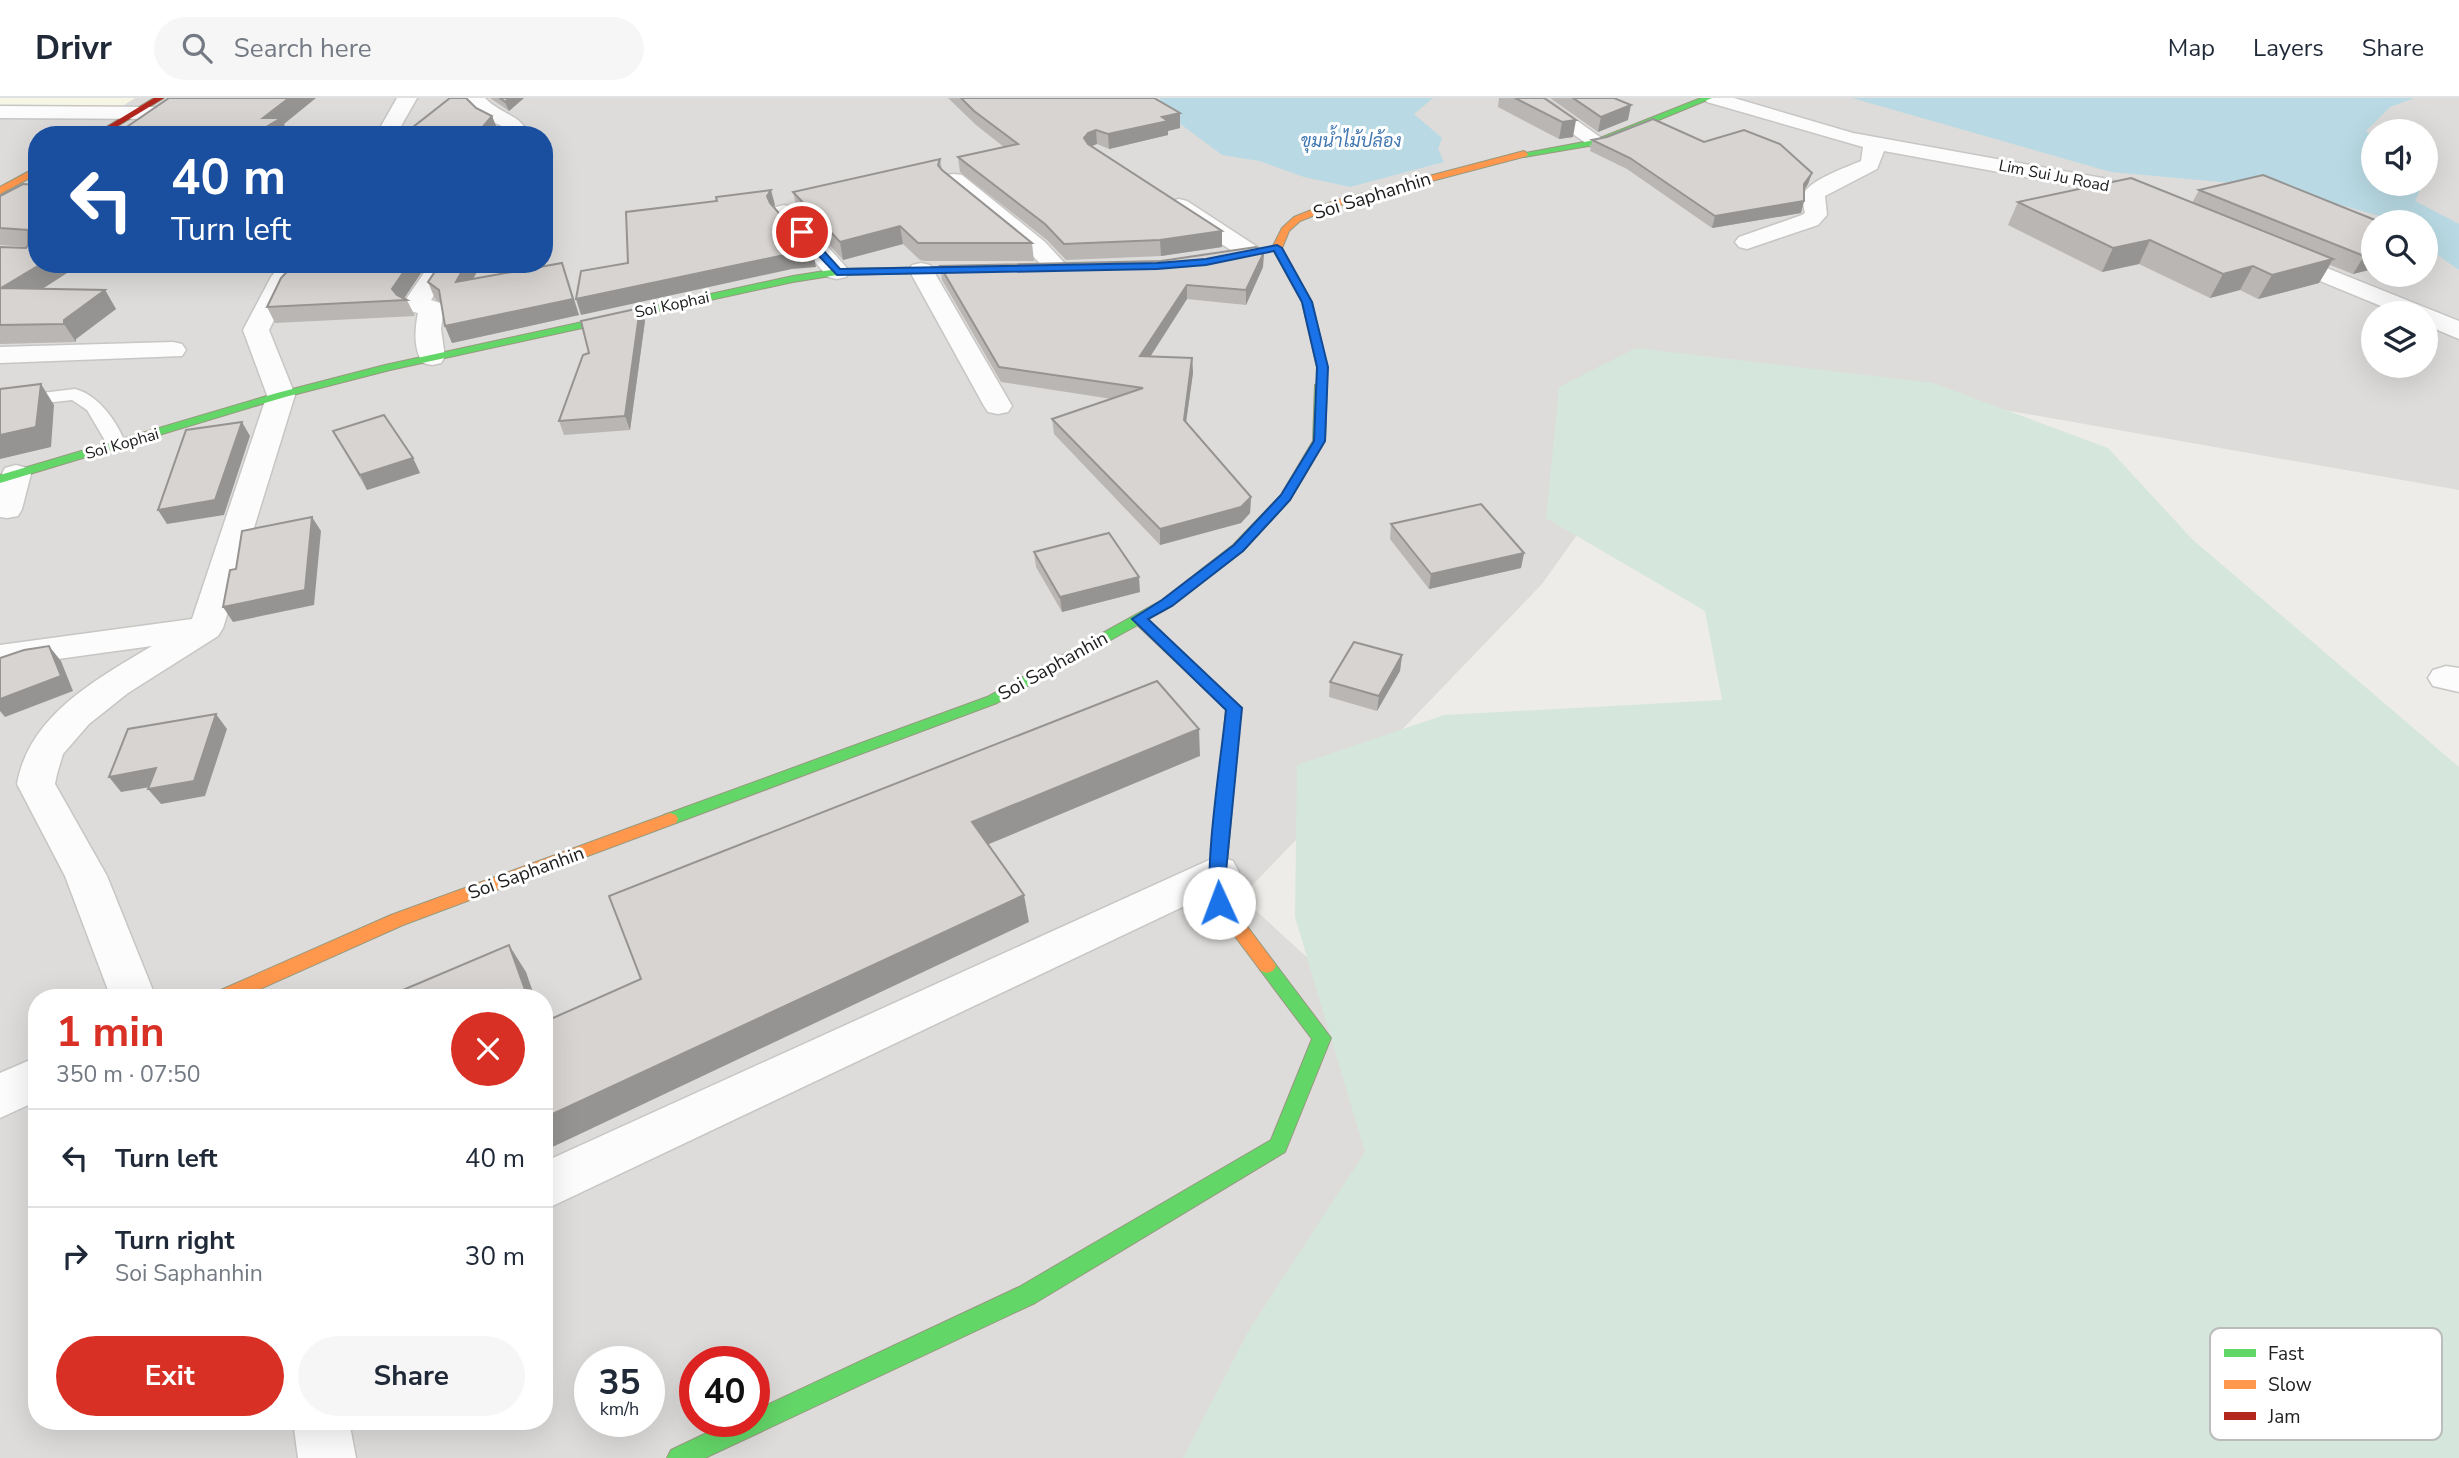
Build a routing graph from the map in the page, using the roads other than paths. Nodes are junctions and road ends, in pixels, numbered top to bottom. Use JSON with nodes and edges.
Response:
{"nodes":[{"id":1,"x":407,"y":98,"type":"edge"},
{"id":2,"x":474,"y":98,"type":"edge"},
{"id":3,"x":1532,"y":98,"type":"edge"},
{"id":4,"x":1708,"y":98,"type":"edge"},
{"id":5,"x":1714,"y":98,"type":"edge"},
{"id":6,"x":164,"y":105,"type":"edge"},
{"id":7,"x":0,"y":112,"type":"edge"},
{"id":8,"x":137,"y":112,"type":"junction"},
{"id":9,"x":113,"y":126,"type":"edge"},
{"id":10,"x":136,"y":126,"type":"edge"},
{"id":11,"x":391,"y":126,"type":"edge"},
{"id":12,"x":515,"y":126,"type":"edge"},
{"id":13,"x":1597,"y":142,"type":"junction"},
{"id":14,"x":1872,"y":142,"type":"junction"},
{"id":15,"x":28,"y":175,"type":"edge"},
{"id":16,"x":954,"y":180,"type":"edge"},
{"id":17,"x":0,"y":191,"type":"edge"},
{"id":18,"x":28,"y":192,"type":"edge"},
{"id":19,"x":1164,"y":196,"type":"edge"},
{"id":20,"x":0,"y":209,"type":"edge"},
{"id":21,"x":2170,"y":210,"type":"edge"},
{"id":22,"x":784,"y":212,"type":"dead end"},
{"id":23,"x":1747,"y":242,"type":"dead end"},
{"id":24,"x":2257,"y":246,"type":"edge"},
{"id":25,"x":1277,"y":248,"type":"junction"},
{"id":26,"x":1251,"y":253,"type":"junction"},
{"id":27,"x":1228,"y":257,"type":"edge"},
{"id":28,"x":1063,"y":268,"type":"joint"},
{"id":29,"x":921,"y":270,"type":"junction"},
{"id":30,"x":837,"y":272,"type":"junction"},
{"id":31,"x":286,"y":273,"type":"edge"},
{"id":32,"x":436,"y":273,"type":"edge"},
{"id":33,"x":2390,"y":301,"type":"edge"},
{"id":34,"x":2438,"y":321,"type":"edge"},
{"id":35,"x":2459,"y":331,"type":"edge"},
{"id":36,"x":173,"y":350,"type":"dead end"},
{"id":37,"x":0,"y":355,"type":"edge"},
{"id":38,"x":432,"y":357,"type":"junction"},
{"id":39,"x":281,"y":395,"type":"junction"},
{"id":40,"x":0,"y":403,"type":"edge"},
{"id":41,"x":998,"y":406,"type":"dead end"},
{"id":42,"x":117,"y":445,"type":"junction"},
{"id":43,"x":8,"y":477,"type":"edge"},
{"id":44,"x":7,"y":509,"type":"dead end"},
{"id":45,"x":1139,"y":619,"type":"junction"},
{"id":46,"x":206,"y":628,"type":"junction"},
{"id":47,"x":0,"y":656,"type":"edge"},
{"id":48,"x":1217,"y":872,"type":"junction"},
{"id":49,"x":130,"y":989,"type":"edge"},
{"id":50,"x":240,"y":989,"type":"edge"},
{"id":51,"x":28,"y":1082,"type":"edge"},
{"id":52,"x":0,"y":1097,"type":"edge"},
{"id":53,"x":553,"y":1183,"type":"edge"},
{"id":54,"x":322,"y":1430,"type":"edge"},
{"id":55,"x":327,"y":1458,"type":"edge"},
{"id":56,"x":679,"y":1458,"type":"edge"}],
"edges":[{"from":1,"to":11,"type":"street"},
{"from":2,"to":12,"type":"street"},
{"from":3,"to":13,"type":"street"},
{"from":4,"to":13,"type":"street","name":"Soi Saphanhin"},
{"from":5,"to":14,"type":"street","name":"Lim Sui Ju Road"},
{"from":6,"to":8,"type":"street"},
{"from":6,"to":10,"type":"street"},
{"from":7,"to":8,"type":"street"},
{"from":8,"to":9,"type":"street"},
{"from":13,"to":25,"type":"street","name":"Soi Saphanhin"},
{"from":14,"to":21,"type":"street","name":"Lim Sui Ju Road"},
{"from":14,"to":23,"type":"street"},
{"from":15,"to":17,"type":"street"},
{"from":16,"to":28,"type":"street"},
{"from":18,"to":20,"type":"street"},
{"from":19,"to":26,"type":"street"},
{"from":22,"to":30,"type":"street"},
{"from":24,"to":33,"type":"street"},
{"from":25,"to":26,"type":"street"},
{"from":25,"to":45,"type":"street","name":"Soi Saphanhin"},
{"from":26,"to":27,"type":"street"},
{"from":28,"to":29,"type":"street","name":"Soi Kophai"},
{"from":29,"to":30,"type":"street","name":"Soi Kophai"},
{"from":29,"to":41,"type":"street"},
{"from":30,"to":38,"type":"street","name":"Soi Kophai"},
{"from":31,"to":39,"type":"street"},
{"from":32,"to":38,"type":"street"},
{"from":34,"to":35,"type":"street"},
{"from":36,"to":37,"type":"street"},
{"from":38,"to":39,"type":"street","name":"Soi Kophai"},
{"from":39,"to":42,"type":"street","name":"Soi Kophai"},
{"from":39,"to":46,"type":"street"},
{"from":40,"to":42,"type":"lane"},
{"from":42,"to":43,"type":"street","name":"Soi Kophai"},
{"from":43,"to":44,"type":"street"},
{"from":45,"to":48,"type":"street"},
{"from":45,"to":50,"type":"street","name":"Soi Saphanhin"},
{"from":46,"to":47,"type":"street"},
{"from":46,"to":49,"type":"street"},
{"from":48,"to":53,"type":"street"},
{"from":48,"to":56,"type":"street"},
{"from":51,"to":52,"type":"street"},
{"from":54,"to":55,"type":"street"}]}
